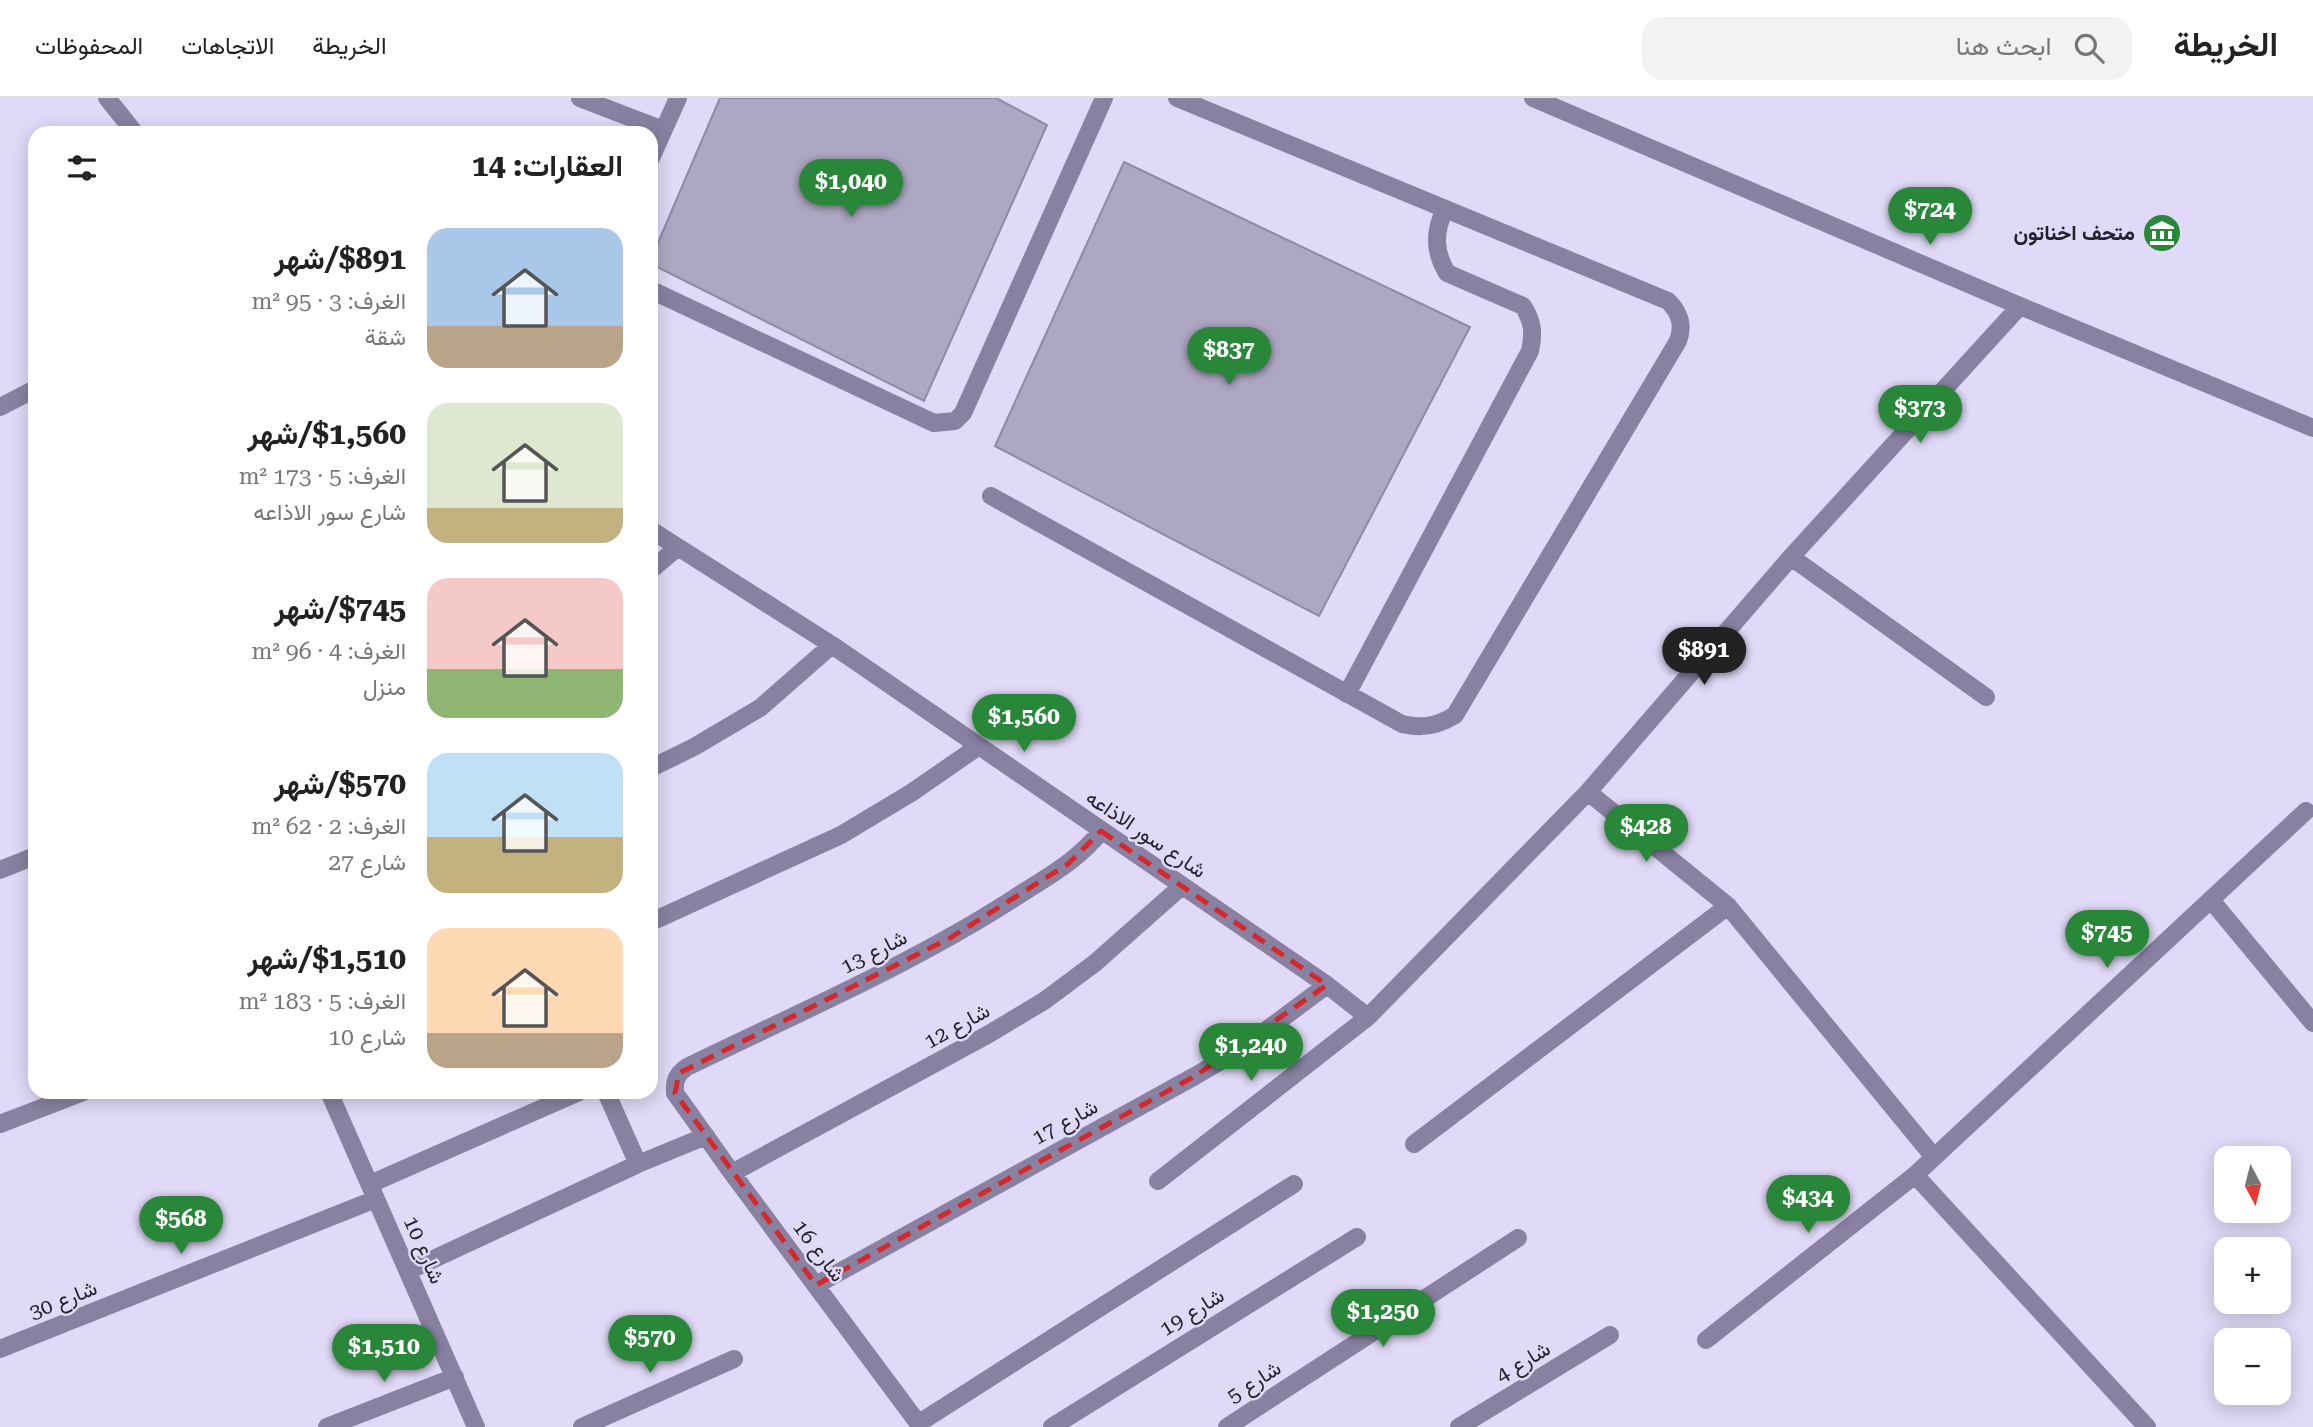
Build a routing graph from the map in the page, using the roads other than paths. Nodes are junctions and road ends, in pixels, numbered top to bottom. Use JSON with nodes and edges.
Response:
{"nodes":[{"id":1,"x":107,"y":98,"type":"edge"},
{"id":2,"x":580,"y":98,"type":"edge"},
{"id":3,"x":678,"y":98,"type":"edge"},
{"id":4,"x":1104,"y":98,"type":"edge"},
{"id":5,"x":1177,"y":98,"type":"edge"},
{"id":6,"x":1533,"y":98,"type":"edge"},
{"id":7,"x":129,"y":126,"type":"edge"},
{"id":8,"x":653,"y":126,"type":"edge"},
{"id":9,"x":658,"y":128,"type":"edge"},
{"id":10,"x":663,"y":130,"type":"junction"},
{"id":11,"x":658,"y":142,"type":"edge"},
{"id":12,"x":1445,"y":209,"type":"junction"},
{"id":13,"x":658,"y":293,"type":"edge"},
{"id":14,"x":2020,"y":306,"type":"junction"},
{"id":15,"x":28,"y":393,"type":"edge"},
{"id":16,"x":0,"y":407,"type":"edge"},
{"id":17,"x":2313,"y":428,"type":"edge"},
{"id":18,"x":991,"y":496,"type":"dead end"},
{"id":19,"x":658,"y":535,"type":"edge"},
{"id":20,"x":677,"y":548,"type":"junction"},
{"id":21,"x":1791,"y":557,"type":"junction"},
{"id":22,"x":658,"y":564,"type":"edge"},
{"id":23,"x":832,"y":645,"type":"junction"},
{"id":24,"x":1347,"y":694,"type":"junction"},
{"id":25,"x":1986,"y":697,"type":"dead end"},
{"id":26,"x":979,"y":746,"type":"junction"},
{"id":27,"x":658,"y":765,"type":"edge"},
{"id":28,"x":1588,"y":792,"type":"junction"},
{"id":29,"x":2306,"y":811,"type":"dead end"},
{"id":30,"x":1101,"y":831,"type":"junction"},
{"id":31,"x":28,"y":859,"type":"edge"},
{"id":32,"x":0,"y":870,"type":"edge"},
{"id":33,"x":1182,"y":886,"type":"junction"},
{"id":34,"x":2211,"y":900,"type":"junction"},
{"id":35,"x":1728,"y":906,"type":"junction"},
{"id":36,"x":658,"y":919,"type":"edge"},
{"id":37,"x":1327,"y":985,"type":"junction"},
{"id":38,"x":1368,"y":1017,"type":"junction"},
{"id":39,"x":2313,"y":1023,"type":"edge"},
{"id":40,"x":65,"y":1099,"type":"edge"},
{"id":41,"x":332,"y":1099,"type":"edge"},
{"id":42,"x":564,"y":1099,"type":"edge"},
{"id":43,"x":609,"y":1099,"type":"edge"},
{"id":44,"x":682,"y":1102,"type":"joint"},
{"id":45,"x":0,"y":1124,"type":"edge"},
{"id":46,"x":706,"y":1136,"type":"junction"},
{"id":47,"x":1414,"y":1144,"type":"dead end"},
{"id":48,"x":1933,"y":1156,"type":"junction"},
{"id":49,"x":638,"y":1164,"type":"junction"},
{"id":50,"x":732,"y":1173,"type":"junction"},
{"id":51,"x":1915,"y":1175,"type":"junction"},
{"id":52,"x":1158,"y":1181,"type":"dead end"},
{"id":53,"x":1294,"y":1184,"type":"dead end"},
{"id":54,"x":373,"y":1191,"type":"junction"},
{"id":55,"x":1357,"y":1237,"type":"dead end"},
{"id":56,"x":1517,"y":1238,"type":"dead end"},
{"id":57,"x":408,"y":1271,"type":"junction"},
{"id":58,"x":816,"y":1285,"type":"junction"},
{"id":59,"x":1609,"y":1335,"type":"dead end"},
{"id":60,"x":1706,"y":1340,"type":"dead end"},
{"id":61,"x":0,"y":1349,"type":"edge"},
{"id":62,"x":734,"y":1359,"type":"dead end"},
{"id":63,"x":455,"y":1377,"type":"junction"},
{"id":64,"x":920,"y":1425,"type":"edge"},
{"id":65,"x":2145,"y":1426,"type":"edge"},
{"id":66,"x":327,"y":1427,"type":"edge"},
{"id":67,"x":476,"y":1427,"type":"edge"},
{"id":68,"x":582,"y":1427,"type":"edge"},
{"id":69,"x":1052,"y":1427,"type":"edge"},
{"id":70,"x":1227,"y":1427,"type":"edge"},
{"id":71,"x":1459,"y":1427,"type":"edge"}],
"edges":[{"from":1,"to":7,"type":"street"},
{"from":2,"to":8,"type":"street"},
{"from":3,"to":10,"type":"street"},
{"from":4,"to":13,"type":"street"},
{"from":5,"to":12,"type":"street"},
{"from":6,"to":14,"type":"street"},
{"from":9,"to":10,"type":"street"},
{"from":10,"to":11,"type":"street"},
{"from":12,"to":24,"type":"street"},
{"from":12,"to":24,"type":"street"},
{"from":14,"to":17,"type":"street"},
{"from":14,"to":21,"type":"street"},
{"from":15,"to":16,"type":"street"},
{"from":18,"to":24,"type":"street"},
{"from":19,"to":20,"type":"street","name":"شارع سور الاذاعه"},
{"from":20,"to":22,"type":"street"},
{"from":20,"to":23,"type":"street","name":"شارع سور الاذاعه"},
{"from":21,"to":25,"type":"street"},
{"from":21,"to":28,"type":"street"},
{"from":23,"to":26,"type":"street","name":"شارع سور الاذاعه"},
{"from":23,"to":27,"type":"street"},
{"from":26,"to":30,"type":"street","name":"شارع سور الاذاعه"},
{"from":26,"to":36,"type":"street"},
{"from":28,"to":35,"type":"street"},
{"from":28,"to":38,"type":"street"},
{"from":29,"to":34,"type":"street"},
{"from":30,"to":33,"type":"street","name":"شارع سور الاذاعه"},
{"from":30,"to":44,"type":"street","name":"شارع 13"},
{"from":31,"to":32,"type":"street"},
{"from":33,"to":37,"type":"street","name":"شارع سور الاذاعه"},
{"from":33,"to":50,"type":"street","name":"شارع 12"},
{"from":34,"to":39,"type":"street"},
{"from":34,"to":48,"type":"street"},
{"from":35,"to":47,"type":"street"},
{"from":35,"to":48,"type":"street"},
{"from":37,"to":38,"type":"street","name":"شارع سور الاذاعه"},
{"from":37,"to":58,"type":"street","name":"شارع 17"},
{"from":38,"to":52,"type":"street"},
{"from":40,"to":45,"type":"street"},
{"from":41,"to":54,"type":"street","name":"شارع 10"},
{"from":42,"to":54,"type":"street","name":"شارع 30"},
{"from":43,"to":49,"type":"street"},
{"from":44,"to":46,"type":"street","name":"شارع 16"},
{"from":46,"to":49,"type":"street"},
{"from":46,"to":50,"type":"street","name":"شارع 16"},
{"from":48,"to":51,"type":"street"},
{"from":49,"to":57,"type":"street"},
{"from":50,"to":58,"type":"street","name":"شارع 16"},
{"from":51,"to":60,"type":"street"},
{"from":51,"to":65,"type":"street"},
{"from":53,"to":64,"type":"street"},
{"from":54,"to":57,"type":"street","name":"شارع 10"},
{"from":54,"to":61,"type":"street","name":"شارع 30"},
{"from":55,"to":69,"type":"street","name":"شارع 19"},
{"from":56,"to":70,"type":"street","name":"شارع 5"},
{"from":57,"to":63,"type":"street","name":"شارع 10"},
{"from":58,"to":64,"type":"street","name":"شارع 16"},
{"from":59,"to":71,"type":"street","name":"شارع 4"},
{"from":62,"to":68,"type":"street"},
{"from":63,"to":66,"type":"street"},
{"from":63,"to":67,"type":"street","name":"شارع 10"}]}
